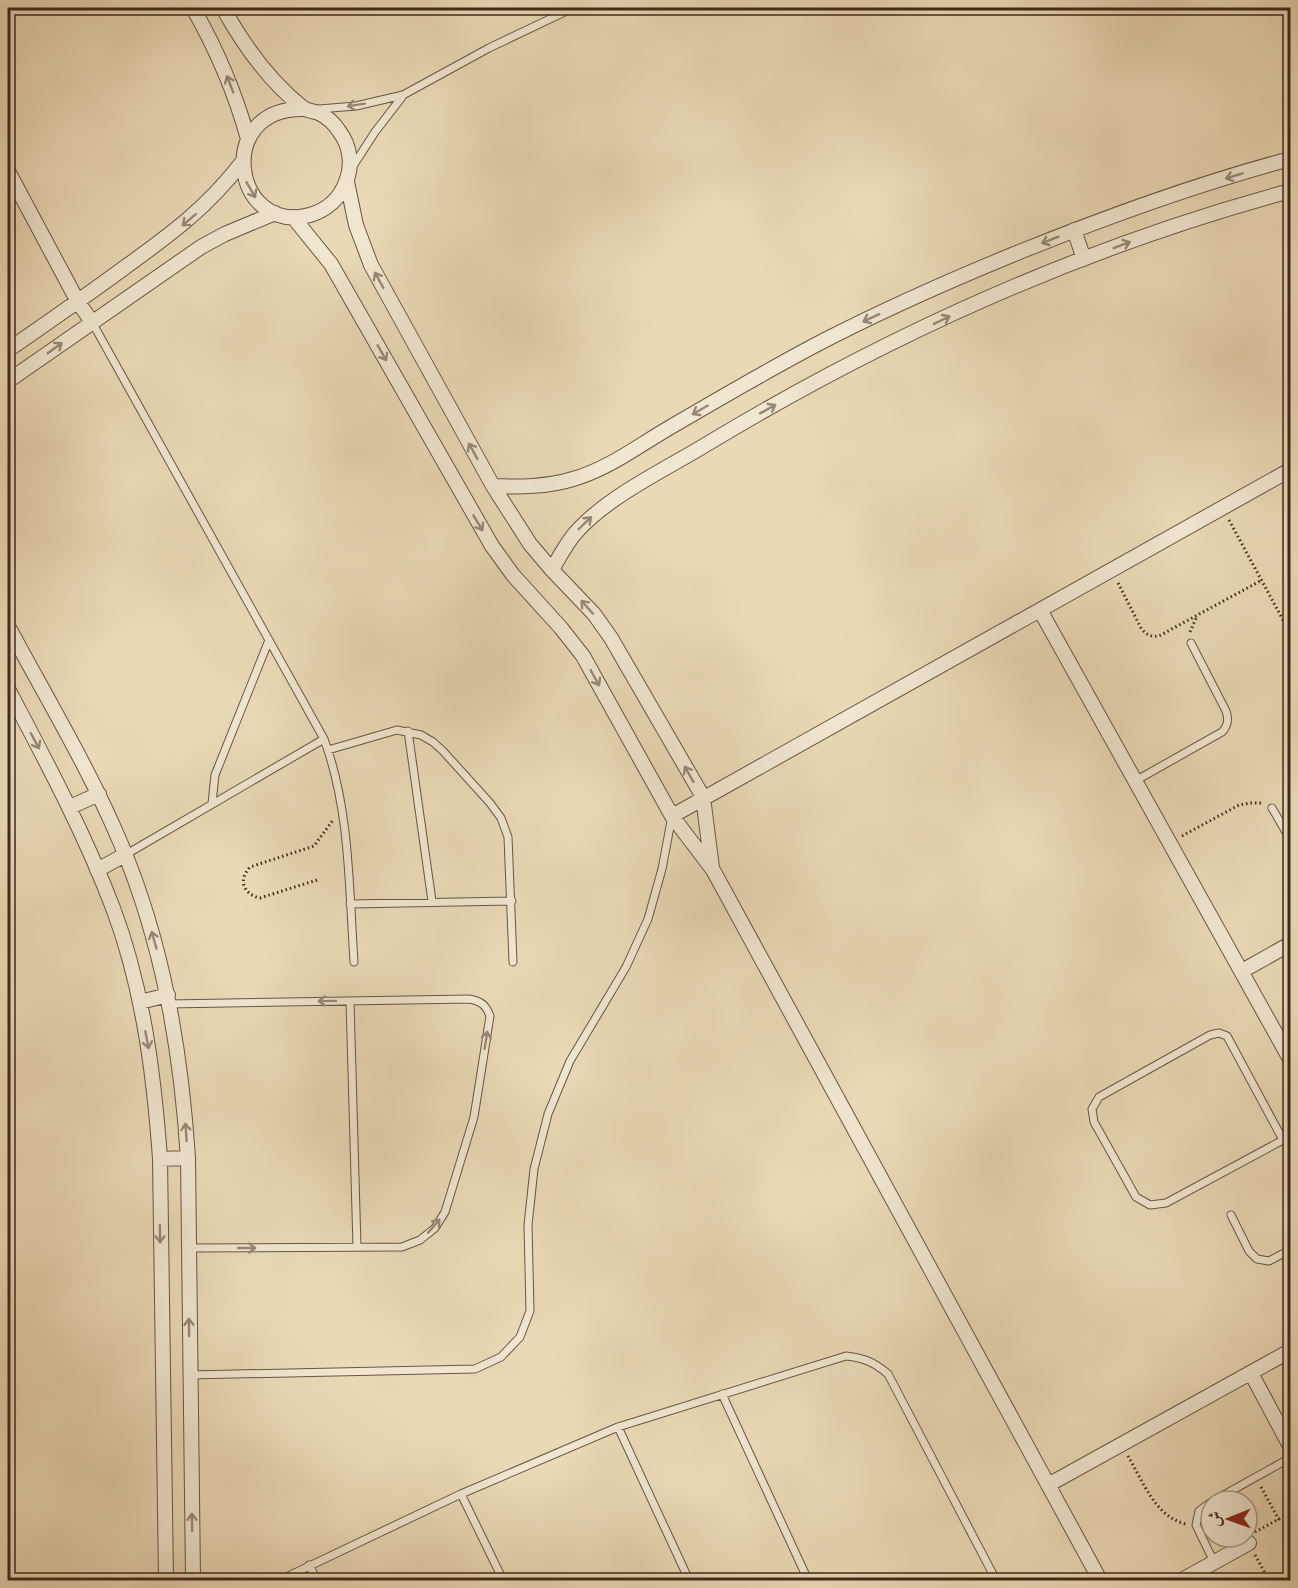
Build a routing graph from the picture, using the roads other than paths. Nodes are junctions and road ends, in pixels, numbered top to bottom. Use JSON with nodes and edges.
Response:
{"nodes":[{"id":1,"x":193,"y":8,"type":"edge"},
{"id":2,"x":223,"y":8,"type":"edge"},
{"id":3,"x":573,"y":8,"type":"edge"},
{"id":4,"x":403,"y":95,"type":"junction"},
{"id":5,"x":306,"y":109,"type":"junction"},
{"id":6,"x":248,"y":139,"type":"junction"},
{"id":7,"x":1290,"y":159,"type":"edge"},
{"id":8,"x":243,"y":161,"type":"junction"},
{"id":9,"x":8,"y":171,"type":"edge"},
{"id":10,"x":348,"y":176,"type":"junction"},
{"id":11,"x":1290,"y":190,"type":"edge"},
{"id":12,"x":275,"y":213,"type":"junction"},
{"id":13,"x":293,"y":216,"type":"junction"},
{"id":14,"x":1074,"y":230,"type":"junction"},
{"id":15,"x":1084,"y":259,"type":"junction"},
{"id":16,"x":78,"y":302,"type":"junction"},
{"id":17,"x":92,"y":322,"type":"junction"},
{"id":18,"x":8,"y":350,"type":"edge"},
{"id":19,"x":8,"y":381,"type":"edge"},
{"id":20,"x":1290,"y":470,"type":"edge"},
{"id":21,"x":493,"y":486,"type":"junction"},
{"id":22,"x":552,"y":570,"type":"junction"},
{"id":23,"x":1040,"y":610,"type":"junction"},
{"id":24,"x":8,"y":626,"type":"edge"},
{"id":25,"x":269,"y":640,"type":"junction"},
{"id":26,"x":1191,"y":643,"type":"road end"},
{"id":27,"x":8,"y":689,"type":"edge"},
{"id":28,"x":408,"y":731,"type":"junction"},
{"id":29,"x":324,"y":739,"type":"junction"},
{"id":30,"x":328,"y":750,"type":"junction"},
{"id":31,"x":1136,"y":781,"type":"junction"},
{"id":32,"x":99,"y":794,"type":"junction"},
{"id":33,"x":703,"y":798,"type":"junction"},
{"id":34,"x":212,"y":803,"type":"junction"},
{"id":35,"x":70,"y":807,"type":"junction"},
{"id":36,"x":1272,"y":808,"type":"road end"},
{"id":37,"x":672,"y":816,"type":"junction"},
{"id":38,"x":1290,"y":839,"type":"edge"},
{"id":39,"x":125,"y":855,"type":"junction"},
{"id":40,"x":97,"y":870,"type":"junction"},
{"id":41,"x":713,"y":870,"type":"junction"},
{"id":42,"x":432,"y":901,"type":"junction"},
{"id":43,"x":512,"y":901,"type":"junction"},
{"id":44,"x":350,"y":904,"type":"junction"},
{"id":45,"x":1290,"y":944,"type":"edge"},
{"id":46,"x":354,"y":962,"type":"dead end"},
{"id":47,"x":513,"y":962,"type":"dead end"},
{"id":48,"x":1242,"y":971,"type":"junction"},
{"id":49,"x":169,"y":999,"type":"junction"},
{"id":50,"x":350,"y":1001,"type":"junction"},
{"id":51,"x":140,"y":1002,"type":"junction"},
{"id":52,"x":1290,"y":1059,"type":"edge"},
{"id":53,"x":1290,"y":1135,"type":"edge"},
{"id":54,"x":1283,"y":1140,"type":"junction"},
{"id":55,"x":188,"y":1158,"type":"junction"},
{"id":56,"x":160,"y":1159,"type":"junction"},
{"id":57,"x":1231,"y":1215,"type":"dead end"},
{"id":58,"x":357,"y":1247,"type":"junction"},
{"id":59,"x":188,"y":1248,"type":"junction"},
{"id":60,"x":1290,"y":1250,"type":"edge"},
{"id":61,"x":1290,"y":1351,"type":"edge"},
{"id":62,"x":1251,"y":1373,"type":"junction"},
{"id":63,"x":189,"y":1375,"type":"junction"},
{"id":64,"x":723,"y":1394,"type":"junction"},
{"id":65,"x":618,"y":1426,"type":"junction"},
{"id":66,"x":1290,"y":1446,"type":"edge"},
{"id":67,"x":164,"y":1448,"type":"junction"},
{"id":68,"x":191,"y":1448,"type":"junction"},
{"id":69,"x":1290,"y":1458,"type":"edge"},
{"id":70,"x":1048,"y":1485,"type":"junction"},
{"id":71,"x":1235,"y":1489,"type":"edge"},
{"id":72,"x":461,"y":1494,"type":"junction"},
{"id":73,"x":1199,"y":1510,"type":"edge"},
{"id":74,"x":1199,"y":1531,"type":"edge"},
{"id":75,"x":1208,"y":1549,"type":"edge"},
{"id":76,"x":1237,"y":1549,"type":"edge"},
{"id":77,"x":1214,"y":1562,"type":"junction"},
{"id":78,"x":309,"y":1565,"type":"junction"},
{"id":79,"x":166,"y":1581,"type":"edge"},
{"id":80,"x":194,"y":1581,"type":"edge"},
{"id":81,"x":280,"y":1581,"type":"edge"},
{"id":82,"x":317,"y":1581,"type":"edge"},
{"id":83,"x":503,"y":1581,"type":"edge"},
{"id":84,"x":689,"y":1581,"type":"edge"},
{"id":85,"x":808,"y":1581,"type":"edge"},
{"id":86,"x":996,"y":1581,"type":"edge"},
{"id":87,"x":1100,"y":1581,"type":"edge"},
{"id":88,"x":1182,"y":1581,"type":"edge"}],
"edges":[{"from":6,"to":1,"type":"street","one_way":true},
{"from":2,"to":5,"type":"street"},
{"from":3,"to":4,"type":"lane"},
{"from":4,"to":5,"type":"lane","one_way":true},
{"from":4,"to":10,"type":"lane"},
{"from":5,"to":6,"type":"street"},
{"from":5,"to":10,"type":"street"},
{"from":6,"to":8,"type":"street"},
{"from":7,"to":14,"type":"street","one_way":true},
{"from":8,"to":12,"type":"street","one_way":true},
{"from":8,"to":16,"type":"street","one_way":true},
{"from":9,"to":16,"type":"street"},
{"from":10,"to":13,"type":"street"},
{"from":21,"to":10,"type":"street","one_way":true},
{"from":15,"to":11,"type":"street","one_way":true},
{"from":12,"to":13,"type":"street"},
{"from":12,"to":17,"type":"street"},
{"from":13,"to":37,"type":"street","one_way":true},
{"from":14,"to":15,"type":"street"},
{"from":14,"to":21,"type":"street","one_way":true},
{"from":22,"to":15,"type":"street","one_way":true},
{"from":16,"to":17,"type":"street"},
{"from":16,"to":18,"type":"street"},
{"from":19,"to":17,"type":"street","one_way":true},
{"from":17,"to":25,"type":"lane"},
{"from":20,"to":23,"type":"street"},
{"from":21,"to":22,"type":"street"},
{"from":33,"to":22,"type":"street","one_way":true},
{"from":23,"to":31,"type":"street"},
{"from":23,"to":33,"type":"street"},
{"from":24,"to":32,"type":"street"},
{"from":25,"to":29,"type":"lane"},
{"from":25,"to":34,"type":"lane"},
{"from":26,"to":31,"type":"lane"},
{"from":27,"to":35,"type":"street","one_way":true},
{"from":28,"to":30,"type":"lane"},
{"from":28,"to":42,"type":"lane"},
{"from":28,"to":43,"type":"lane"},
{"from":29,"to":30,"type":"lane"},
{"from":29,"to":34,"type":"lane"},
{"from":30,"to":44,"type":"lane"},
{"from":31,"to":48,"type":"street"},
{"from":32,"to":35,"type":"street"},
{"from":32,"to":39,"type":"street"},
{"from":33,"to":37,"type":"street"},
{"from":33,"to":41,"type":"street"},
{"from":34,"to":39,"type":"lane"},
{"from":35,"to":40,"type":"street"},
{"from":36,"to":38,"type":"lane"},
{"from":37,"to":41,"type":"street"},
{"from":37,"to":63,"type":"lane"},
{"from":39,"to":40,"type":"street"},
{"from":49,"to":39,"type":"street","one_way":true},
{"from":40,"to":51,"type":"street"},
{"from":41,"to":70,"type":"street"},
{"from":42,"to":43,"type":"lane"},
{"from":42,"to":44,"type":"lane"},
{"from":43,"to":47,"type":"lane"},
{"from":44,"to":46,"type":"lane"},
{"from":45,"to":48,"type":"street"},
{"from":48,"to":52,"type":"street"},
{"from":50,"to":49,"type":"lane","one_way":true},
{"from":49,"to":51,"type":"street"},
{"from":55,"to":49,"type":"street","one_way":true},
{"from":50,"to":58,"type":"lane"},
{"from":58,"to":50,"type":"lane","one_way":true},
{"from":51,"to":56,"type":"street","one_way":true},
{"from":53,"to":54,"type":"lane"},
{"from":54,"to":54,"type":"lane"},
{"from":55,"to":56,"type":"street"},
{"from":55,"to":59,"type":"street"},
{"from":56,"to":67,"type":"street","one_way":true},
{"from":57,"to":60,"type":"lane"},
{"from":59,"to":58,"type":"lane","one_way":true},
{"from":63,"to":59,"type":"street","one_way":true},
{"from":61,"to":62,"type":"street"},
{"from":62,"to":66,"type":"street"},
{"from":62,"to":70,"type":"street"},
{"from":63,"to":68,"type":"street"},
{"from":64,"to":65,"type":"lane"},
{"from":64,"to":85,"type":"lane"},
{"from":64,"to":86,"type":"lane"},
{"from":65,"to":72,"type":"lane"},
{"from":65,"to":84,"type":"lane"},
{"from":67,"to":68,"type":"street"},
{"from":67,"to":79,"type":"street"},
{"from":80,"to":68,"type":"street","one_way":true},
{"from":69,"to":71,"type":"lane"},
{"from":70,"to":87,"type":"street"},
{"from":72,"to":78,"type":"lane"},
{"from":72,"to":83,"type":"lane"},
{"from":73,"to":74,"type":"lane"},
{"from":75,"to":77,"type":"lane"},
{"from":76,"to":77,"type":"street"},
{"from":77,"to":88,"type":"street"},
{"from":78,"to":81,"type":"lane"},
{"from":78,"to":82,"type":"lane"}]}
